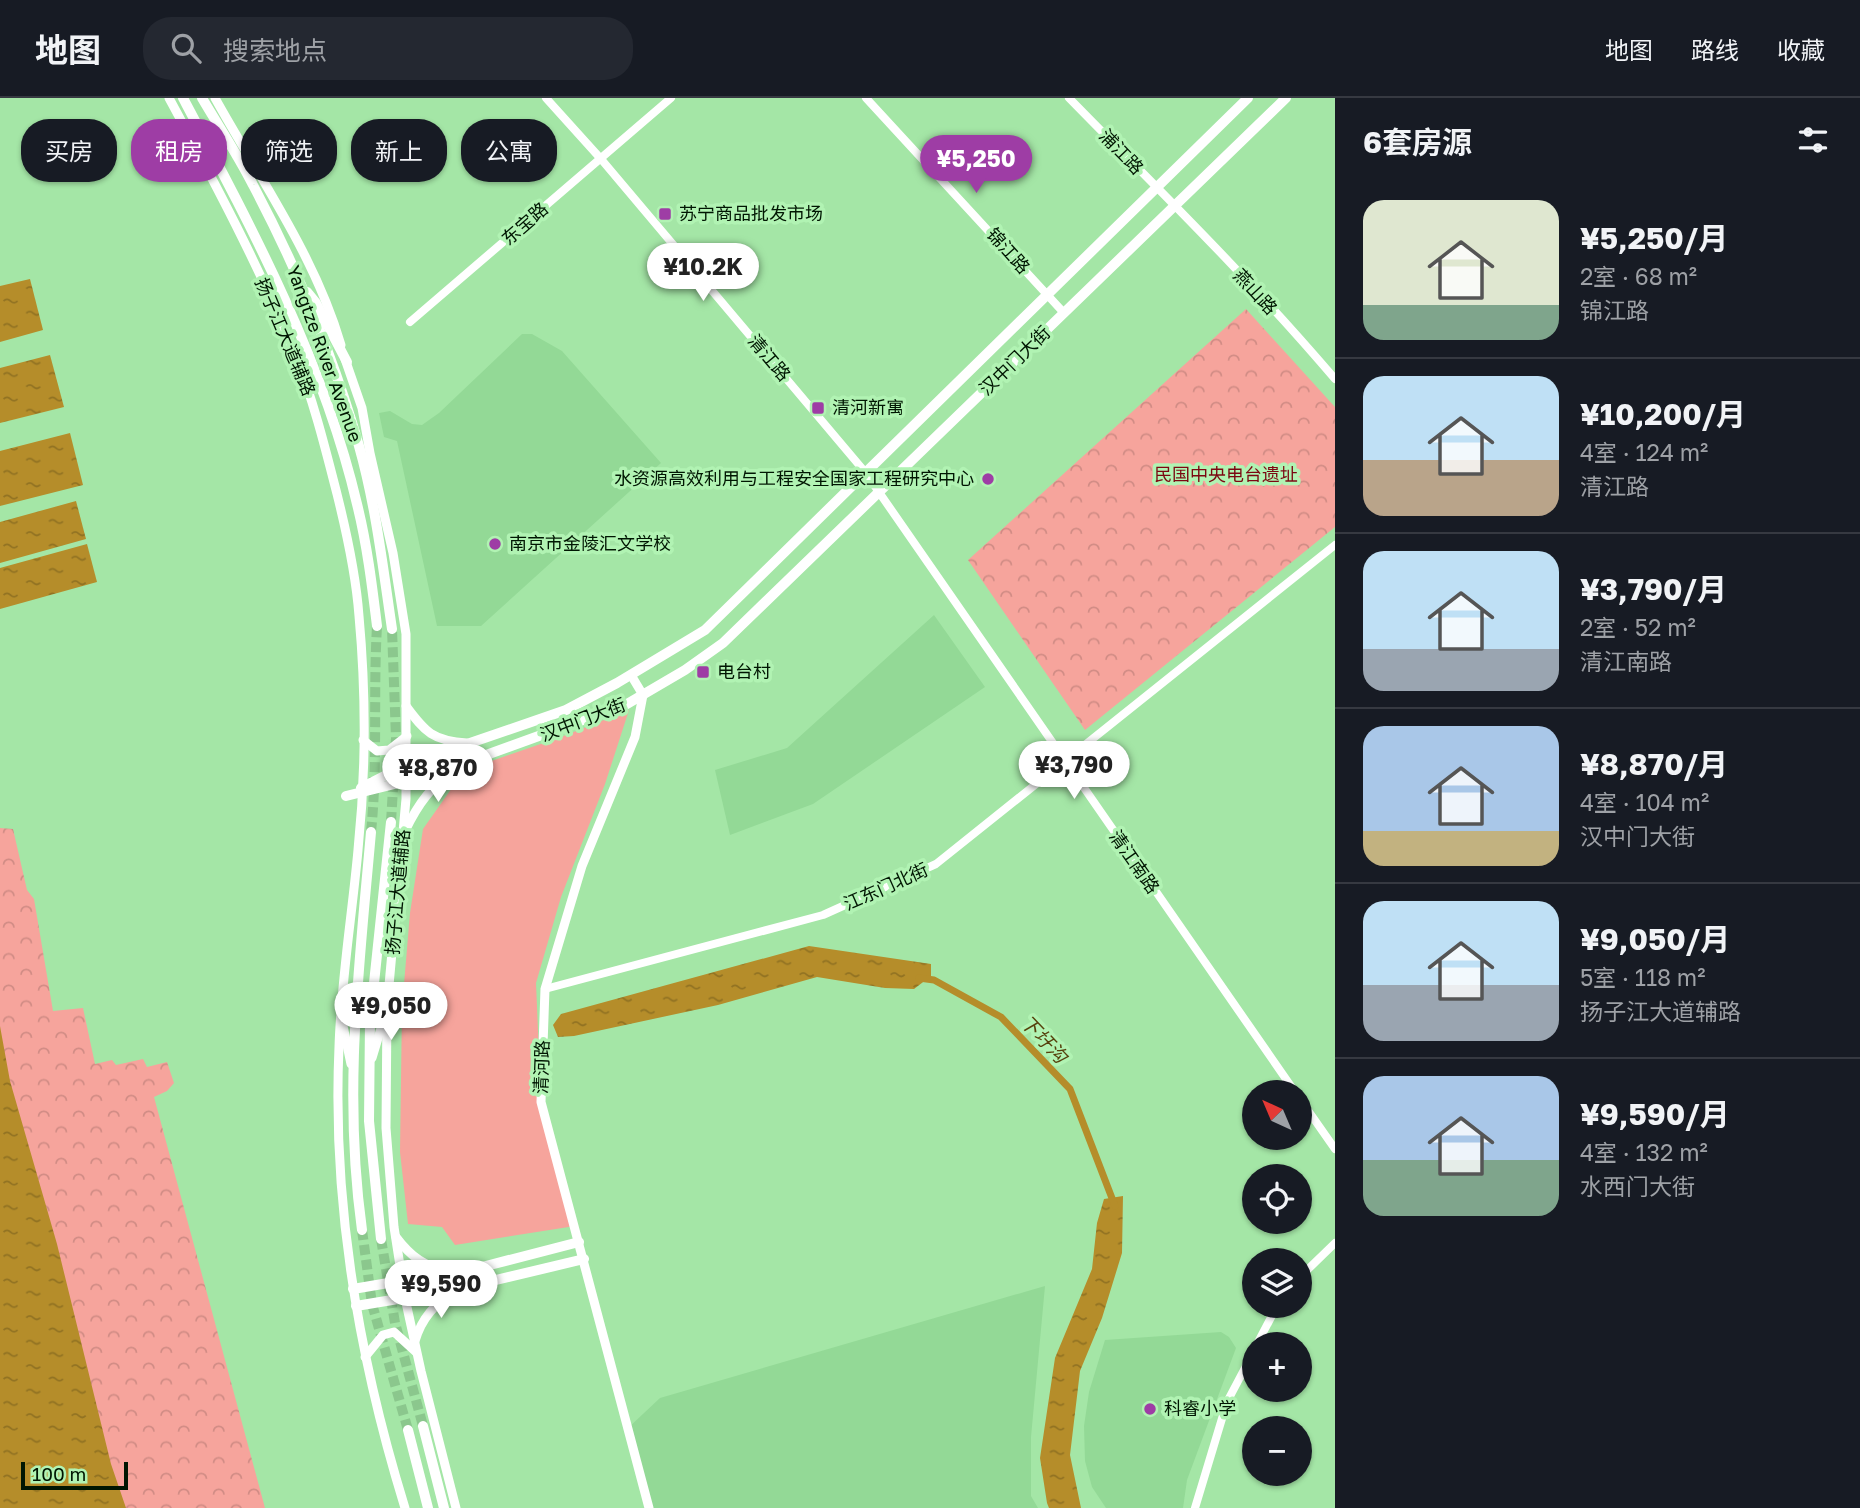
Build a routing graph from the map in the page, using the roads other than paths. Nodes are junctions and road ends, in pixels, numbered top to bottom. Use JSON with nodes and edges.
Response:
{"nodes":[{"id":1,"x":169,"y":98,"type":"edge"},
{"id":2,"x":183,"y":98,"type":"edge"},
{"id":3,"x":202,"y":98,"type":"edge"},
{"id":4,"x":215,"y":98,"type":"edge"},
{"id":5,"x":547,"y":98,"type":"edge"},
{"id":6,"x":671,"y":98,"type":"edge"},
{"id":7,"x":866,"y":98,"type":"edge"},
{"id":8,"x":1069,"y":98,"type":"edge"},
{"id":9,"x":1248,"y":98,"type":"edge"},
{"id":10,"x":1286,"y":98,"type":"edge"},
{"id":11,"x":601,"y":159,"type":"junction"},
{"id":12,"x":1156,"y":188,"type":"junction"},
{"id":13,"x":1174,"y":206,"type":"junction"},
{"id":14,"x":301,"y":284,"type":"junction"},
{"id":15,"x":1047,"y":295,"type":"junction"},
{"id":16,"x":1064,"y":313,"type":"junction"},
{"id":17,"x":410,"y":322,"type":"dead end"},
{"id":18,"x":303,"y":345,"type":"junction"},
{"id":19,"x":346,"y":362,"type":"junction"},
{"id":20,"x":1335,"y":379,"type":"edge"},
{"id":21,"x":309,"y":393,"type":"junction"},
{"id":22,"x":865,"y":472,"type":"junction"},
{"id":23,"x":880,"y":492,"type":"junction"},
{"id":24,"x":1335,"y":545,"type":"edge"},
{"id":25,"x":377,"y":626,"type":"tunnel mouth"},
{"id":26,"x":392,"y":629,"type":"tunnel mouth"},
{"id":27,"x":631,"y":675,"type":"junction"},
{"id":28,"x":643,"y":695,"type":"junction"},
{"id":29,"x":406,"y":706,"type":"junction"},
{"id":30,"x":407,"y":736,"type":"junction"},
{"id":31,"x":363,"y":740,"type":"junction"},
{"id":32,"x":472,"y":743,"type":"junction"},
{"id":33,"x":1065,"y":762,"type":"junction"},
{"id":34,"x":461,"y":764,"type":"junction"},
{"id":35,"x":406,"y":765,"type":"junction"},
{"id":36,"x":406,"y":782,"type":"junction"},
{"id":37,"x":362,"y":790,"type":"junction"},
{"id":38,"x":391,"y":822,"type":"tunnel mouth"},
{"id":39,"x":371,"y":832,"type":"tunnel mouth"},
{"id":40,"x":403,"y":836,"type":"junction"},
{"id":41,"x":545,"y":989,"type":"junction"},
{"id":42,"x":387,"y":1007,"type":"junction"},
{"id":43,"x":341,"y":1014,"type":"junction"},
{"id":44,"x":370,"y":1070,"type":"junction"},
{"id":45,"x":353,"y":1074,"type":"junction"},
{"id":46,"x":1287,"y":1080,"type":"edge"},
{"id":47,"x":1312,"y":1117,"type":"edge"},
{"id":48,"x":1335,"y":1149,"type":"edge"},
{"id":49,"x":362,"y":1230,"type":"tunnel mouth"},
{"id":50,"x":395,"y":1235,"type":"junction"},
{"id":51,"x":381,"y":1239,"type":"tunnel mouth"},
{"id":52,"x":579,"y":1242,"type":"junction"},
{"id":53,"x":1335,"y":1243,"type":"edge"},
{"id":54,"x":584,"y":1259,"type":"junction"},
{"id":55,"x":1312,"y":1266,"type":"edge"},
{"id":56,"x":451,"y":1272,"type":"junction"},
{"id":57,"x":402,"y":1281,"type":"junction"},
{"id":58,"x":353,"y":1289,"type":"junction"},
{"id":59,"x":454,"y":1290,"type":"junction"},
{"id":60,"x":404,"y":1298,"type":"junction"},
{"id":61,"x":356,"y":1307,"type":"junction"},
{"id":62,"x":415,"y":1347,"type":"junction"},
{"id":63,"x":365,"y":1357,"type":"junction"},
{"id":64,"x":1242,"y":1374,"type":"edge"},
{"id":65,"x":423,"y":1426,"type":"tunnel mouth"},
{"id":66,"x":408,"y":1430,"type":"tunnel mouth"},
{"id":67,"x":405,"y":1508,"type":"edge"},
{"id":68,"x":428,"y":1508,"type":"edge"},
{"id":69,"x":444,"y":1508,"type":"edge"},
{"id":70,"x":456,"y":1508,"type":"edge"},
{"id":71,"x":649,"y":1508,"type":"edge"},
{"id":72,"x":1195,"y":1508,"type":"edge"}],
"edges":[{"from":1,"to":21,"type":"main road","name":"扬子江大道辅路"},
{"from":2,"to":18,"type":"highway","name":"Yangtze River Avenue"},
{"from":3,"to":14,"type":"highway","name":"Yangtze River Avenue"},
{"from":4,"to":19,"type":"main road","name":"扬子江大道辅路"},
{"from":5,"to":11,"type":"street","name":"清江路"},
{"from":6,"to":11,"type":"street","name":"东宝路"},
{"from":7,"to":15,"type":"street","name":"锦江路"},
{"from":8,"to":12,"type":"street","name":"浦江路"},
{"from":9,"to":12,"type":"main road","name":"汉中门大街"},
{"from":10,"to":13,"type":"main road","name":"汉中门大街"},
{"from":11,"to":17,"type":"street","name":"东宝路"},
{"from":11,"to":22,"type":"street","name":"清江路"},
{"from":12,"to":13,"type":"street","name":"浦江路"},
{"from":12,"to":15,"type":"main road","name":"汉中门大街"},
{"from":13,"to":16,"type":"main road","name":"汉中门大街"},
{"from":13,"to":20,"type":"street","name":"燕山路"},
{"from":14,"to":19,"type":"highway"},
{"from":14,"to":26,"type":"highway","name":"Yangtze River Avenue"},
{"from":15,"to":16,"type":"street","name":"锦江路"},
{"from":15,"to":22,"type":"main road","name":"汉中门大街"},
{"from":16,"to":23,"type":"main road","name":"汉中门大街"},
{"from":18,"to":21,"type":"highway"},
{"from":18,"to":25,"type":"highway","name":"Yangtze River Avenue"},
{"from":19,"to":29,"type":"main road","name":"扬子江大道辅路"},
{"from":21,"to":31,"type":"main road","name":"扬子江大道辅路"},
{"from":22,"to":23,"type":"street","name":"清江路"},
{"from":22,"to":27,"type":"main road","name":"汉中门大街"},
{"from":23,"to":28,"type":"main road","name":"汉中门大街"},
{"from":23,"to":33,"type":"street","name":"清江南路"},
{"from":24,"to":33,"type":"street","name":"江东门北街"},
{"from":27,"to":28,"type":"main road"},
{"from":27,"to":32,"type":"main road","name":"汉中门大街"},
{"from":28,"to":34,"type":"main road","name":"汉中门大街"},
{"from":28,"to":41,"type":"main road","name":"清河路"},
{"from":29,"to":30,"type":"main road","name":"扬子江大道辅路"},
{"from":29,"to":32,"type":"main road"},
{"from":30,"to":31,"type":"main road"},
{"from":30,"to":35,"type":"main road","name":"扬子江大道辅路"},
{"from":31,"to":37,"type":"main road","name":"扬子江大道辅路"},
{"from":32,"to":35,"type":"main road","name":"汉中门大街"},
{"from":33,"to":41,"type":"street","name":"江东门北街"},
{"from":33,"to":46,"type":"street","name":"清江南路"},
{"from":34,"to":36,"type":"main road","name":"汉中门大街"},
{"from":34,"to":40,"type":"main road"},
{"from":35,"to":36,"type":"main road","name":"扬子江大道辅路"},
{"from":35,"to":37,"type":"main road","name":"汉中门大街"},
{"from":36,"to":37,"type":"main road","name":"汉中门大街"},
{"from":36,"to":40,"type":"main road","name":"扬子江大道辅路"},
{"from":37,"to":43,"type":"main road","name":"扬子江大道辅路"},
{"from":38,"to":44,"type":"highway"},
{"from":39,"to":45,"type":"highway"},
{"from":40,"to":42,"type":"main road","name":"扬子江大道辅路"},
{"from":41,"to":52,"type":"main road","name":"清河路"},
{"from":42,"to":44,"type":"main road"},
{"from":42,"to":50,"type":"main road","name":"扬子江大道辅路"},
{"from":43,"to":45,"type":"main road"},
{"from":43,"to":58,"type":"main road","name":"扬子江大道辅路"},
{"from":44,"to":51,"type":"highway"},
{"from":45,"to":49,"type":"highway"},
{"from":47,"to":48,"type":"street"},
{"from":50,"to":56,"type":"main road"},
{"from":50,"to":57,"type":"main road","name":"扬子江大道辅路"},
{"from":52,"to":54,"type":"main road","name":"清河路"},
{"from":52,"to":56,"type":"main road"},
{"from":53,"to":55,"type":"street"},
{"from":54,"to":59,"type":"main road"},
{"from":54,"to":71,"type":"main road","name":"清河路"},
{"from":56,"to":57,"type":"main road"},
{"from":57,"to":58,"type":"main road"},
{"from":57,"to":60,"type":"main road","name":"扬子江大道辅路"},
{"from":58,"to":61,"type":"main road","name":"扬子江大道辅路"},
{"from":59,"to":60,"type":"main road"},
{"from":59,"to":62,"type":"main road"},
{"from":60,"to":61,"type":"main road"},
{"from":60,"to":62,"type":"main road","name":"扬子江大道辅路"},
{"from":61,"to":63,"type":"main road","name":"扬子江大道辅路"},
{"from":62,"to":63,"type":"main road"},
{"from":62,"to":70,"type":"main road","name":"扬子江大道辅路"},
{"from":63,"to":67,"type":"main road","name":"扬子江大道辅路"},
{"from":64,"to":72,"type":"street"},
{"from":65,"to":69,"type":"highway"},
{"from":66,"to":68,"type":"highway"}]}
